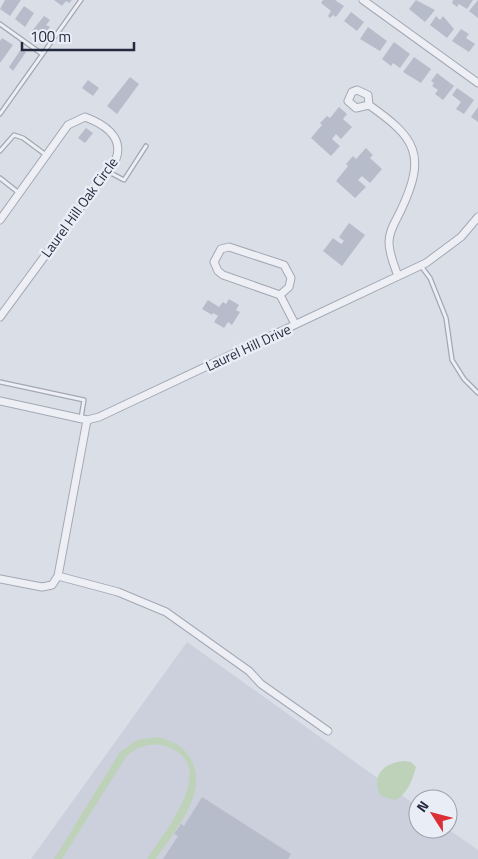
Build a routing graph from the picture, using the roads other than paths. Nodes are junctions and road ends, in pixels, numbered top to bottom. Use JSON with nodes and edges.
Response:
{"nodes":[{"id":1,"x":81,"y":0,"type":"edge"},
{"id":2,"x":362,"y":0,"type":"edge"},
{"id":3,"x":0,"y":24,"type":"edge"},
{"id":4,"x":42,"y":55,"type":"junction"},
{"id":5,"x":478,"y":82,"type":"edge"},
{"id":6,"x":369,"y":105,"type":"dead end"},
{"id":7,"x":0,"y":114,"type":"edge"},
{"id":8,"x":146,"y":146,"type":"dead end"},
{"id":9,"x":0,"y":151,"type":"edge"},
{"id":10,"x":46,"y":155,"type":"junction"},
{"id":11,"x":107,"y":171,"type":"junction"},
{"id":12,"x":0,"y":178,"type":"edge"},
{"id":13,"x":19,"y":193,"type":"junction"},
{"id":14,"x":478,"y":217,"type":"edge"},
{"id":15,"x":0,"y":220,"type":"edge"},
{"id":16,"x":421,"y":265,"type":"junction"},
{"id":17,"x":398,"y":276,"type":"junction"},
{"id":18,"x":280,"y":295,"type":"junction"},
{"id":19,"x":0,"y":317,"type":"edge"},
{"id":20,"x":295,"y":324,"type":"junction"},
{"id":21,"x":0,"y":382,"type":"edge"},
{"id":22,"x":478,"y":393,"type":"edge"},
{"id":23,"x":0,"y":401,"type":"edge"},
{"id":24,"x":84,"y":419,"type":"junction"},
{"id":25,"x":58,"y":576,"type":"junction"},
{"id":26,"x":0,"y":579,"type":"edge"},
{"id":27,"x":328,"y":731,"type":"dead end"}],
"edges":[{"from":1,"to":4,"type":"lane"},
{"from":2,"to":5,"type":"street"},
{"from":3,"to":4,"type":"lane"},
{"from":4,"to":7,"type":"lane"},
{"from":6,"to":17,"type":"street"},
{"from":8,"to":11,"type":"lane"},
{"from":9,"to":10,"type":"lane"},
{"from":10,"to":11,"type":"street","name":"Laurel Hill Oak Circle"},
{"from":10,"to":13,"type":"street","name":"Laurel Hill Oak Circle"},
{"from":11,"to":19,"type":"street","name":"Laurel Hill Oak Circle"},
{"from":12,"to":13,"type":"lane"},
{"from":13,"to":15,"type":"street","name":"Laurel Hill Oak Circle"},
{"from":14,"to":16,"type":"street","name":"Laurel Hill Drive"},
{"from":16,"to":17,"type":"street","name":"Laurel Hill Drive"},
{"from":16,"to":22,"type":"lane"},
{"from":17,"to":20,"type":"street","name":"Laurel Hill Drive"},
{"from":18,"to":18,"type":"street"},
{"from":18,"to":20,"type":"street"},
{"from":20,"to":24,"type":"street","name":"Laurel Hill Drive"},
{"from":21,"to":24,"type":"lane"},
{"from":23,"to":24,"type":"street"},
{"from":24,"to":25,"type":"street"},
{"from":25,"to":26,"type":"street"},
{"from":25,"to":27,"type":"street"}]}
